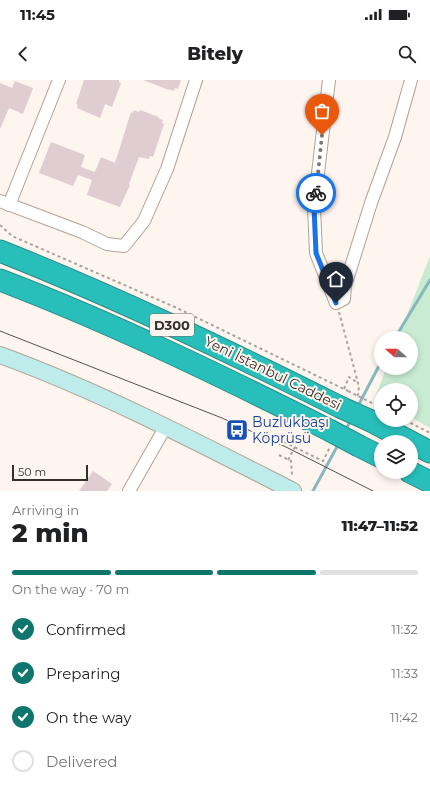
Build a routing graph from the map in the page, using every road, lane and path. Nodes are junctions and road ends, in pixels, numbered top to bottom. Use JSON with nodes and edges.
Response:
{"nodes":[{"id":1,"x":59,"y":80,"type":"edge"},
{"id":2,"x":196,"y":80,"type":"edge"},
{"id":3,"x":329,"y":80,"type":"edge"},
{"id":4,"x":410,"y":80,"type":"edge"},
{"id":5,"x":5,"y":203,"type":"edge"},
{"id":6,"x":0,"y":251,"type":"edge"},
{"id":7,"x":0,"y":280,"type":"edge"},
{"id":8,"x":336,"y":303,"type":"junction"},
{"id":9,"x":0,"y":355,"type":"edge"},
{"id":10,"x":358,"y":383,"type":"junction"},
{"id":11,"x":346,"y":398,"type":"junction"},
{"id":12,"x":374,"y":410,"type":"edge"},
{"id":13,"x":374,"y":410,"type":"edge"},
{"id":14,"x":166,"y":426,"type":"junction"},
{"id":15,"x":398,"y":427,"type":"edge"},
{"id":16,"x":418,"y":427,"type":"edge"},
{"id":17,"x":430,"y":433,"type":"edge"},
{"id":18,"x":330,"y":438,"type":"junction"},
{"id":19,"x":284,"y":442,"type":"dead end"},
{"id":20,"x":295,"y":447,"type":"junction"},
{"id":21,"x":430,"y":452,"type":"edge"},
{"id":22,"x":374,"y":454,"type":"edge"},
{"id":23,"x":279,"y":455,"type":"dead end"},
{"id":24,"x":418,"y":476,"type":"edge"},
{"id":25,"x":430,"y":482,"type":"edge"},
{"id":26,"x":129,"y":491,"type":"edge"},
{"id":27,"x":293,"y":491,"type":"edge"}],
"edges":[{"from":1,"to":5,"type":"street"},
{"from":2,"to":5,"type":"street"},
{"from":3,"to":8,"type":"street"},
{"from":4,"to":8,"type":"street"},
{"from":6,"to":11,"type":"highway","name":"Yeni İstanbul Caddesi","number":"D300"},
{"from":7,"to":18,"type":"highway","name":"Yeni İstanbul Caddesi","number":"D300"},
{"from":8,"to":10,"type":"path"},
{"from":9,"to":14,"type":"street"},
{"from":10,"to":11,"type":"path"},
{"from":10,"to":11,"type":"path"},
{"from":11,"to":12,"type":"highway","name":"Yeni İstanbul Caddesi","number":"D300","bridge":true},
{"from":11,"to":13,"type":"path","bridge":true},
{"from":14,"to":26,"type":"street"},
{"from":14,"to":27,"type":"street"},
{"from":15,"to":21,"type":"highway","name":"Yeni İstanbul Caddesi","number":"D300"},
{"from":16,"to":17,"type":"path"},
{"from":18,"to":20,"type":"path"},
{"from":18,"to":22,"type":"highway","name":"Yeni İstanbul Caddesi","number":"D300","bridge":true},
{"from":19,"to":20,"type":"path"},
{"from":20,"to":23,"type":"path"},
{"from":24,"to":25,"type":"highway"}]}
